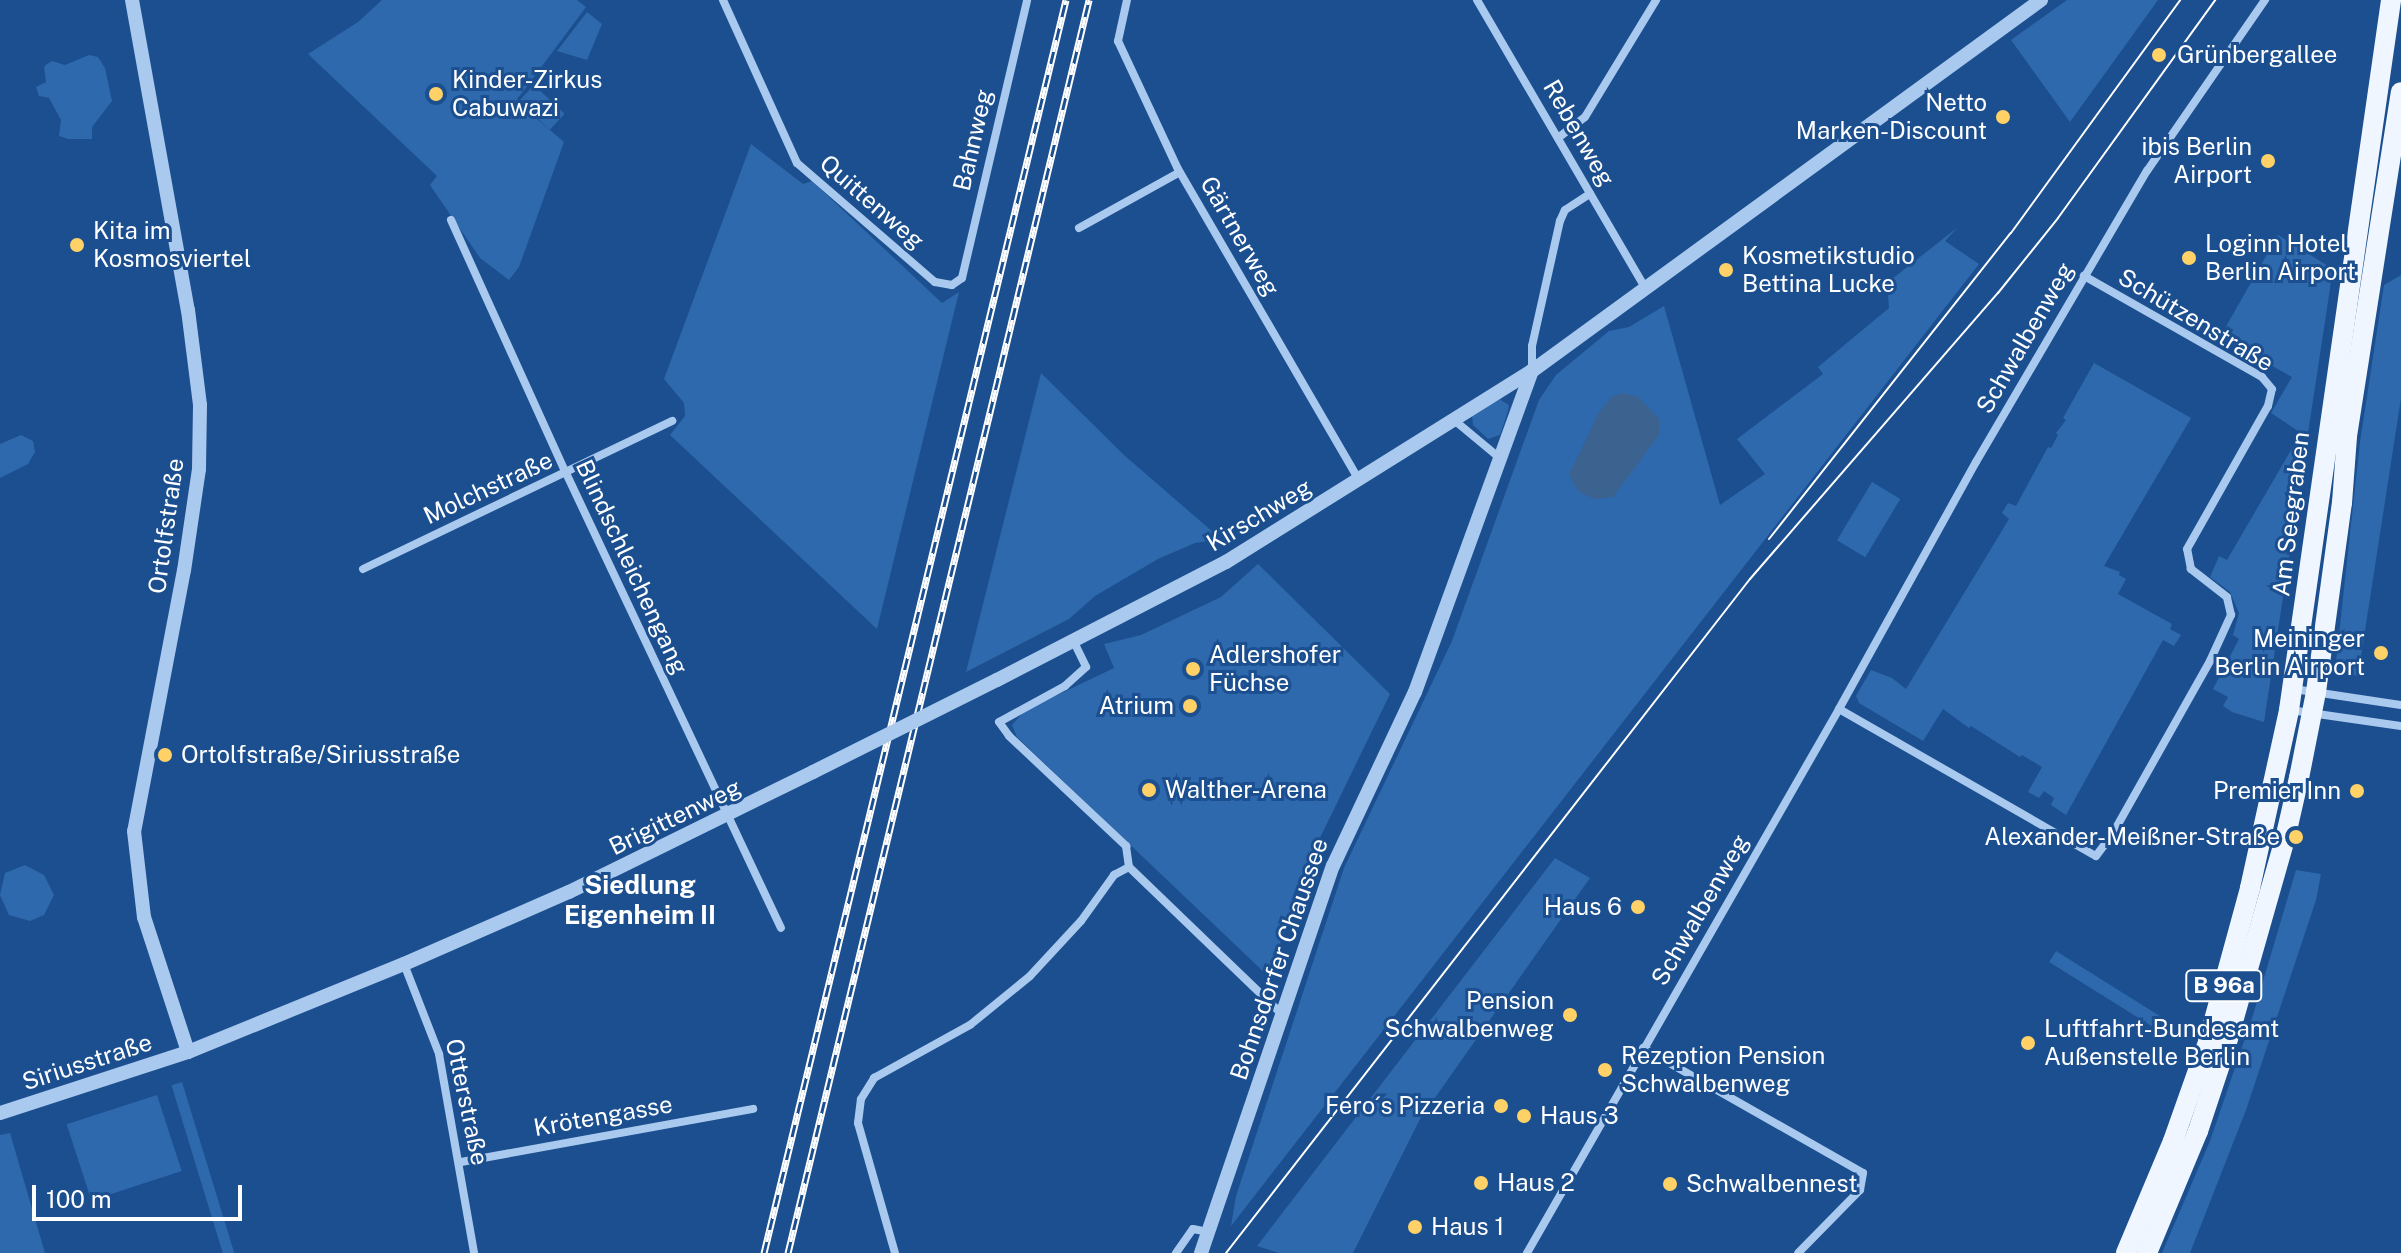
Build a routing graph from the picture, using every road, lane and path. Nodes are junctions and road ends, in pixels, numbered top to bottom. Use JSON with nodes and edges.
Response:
{"nodes":[{"id":1,"x":132,"y":0,"type":"edge"},
{"id":2,"x":723,"y":0,"type":"edge"},
{"id":3,"x":1027,"y":0,"type":"edge"},
{"id":4,"x":1127,"y":0,"type":"edge"},
{"id":5,"x":1477,"y":0,"type":"edge"},
{"id":6,"x":1656,"y":0,"type":"edge"},
{"id":7,"x":2041,"y":0,"type":"edge"},
{"id":8,"x":2265,"y":0,"type":"edge"},
{"id":9,"x":2391,"y":0,"type":"edge"},
{"id":10,"x":2401,"y":92,"type":"edge"},
{"id":11,"x":1558,"y":138,"type":"junction"},
{"id":12,"x":1180,"y":172,"type":"junction"},
{"id":13,"x":1590,"y":194,"type":"junction"},
{"id":14,"x":451,"y":220,"type":"dead end"},
{"id":15,"x":1079,"y":228,"type":"dead end"},
{"id":16,"x":2084,"y":276,"type":"junction"},
{"id":17,"x":952,"y":285,"type":"joint"},
{"id":18,"x":1645,"y":287,"type":"junction"},
{"id":19,"x":1532,"y":371,"type":"junction"},
{"id":20,"x":1454,"y":420,"type":"junction"},
{"id":21,"x":672,"y":421,"type":"dead end"},
{"id":22,"x":1501,"y":459,"type":"junction"},
{"id":23,"x":566,"y":473,"type":"junction"},
{"id":24,"x":1360,"y":481,"type":"junction"},
{"id":25,"x":363,"y":569,"type":"dead end"},
{"id":26,"x":1073,"y":640,"type":"junction"},
{"id":27,"x":997,"y":680,"type":"joint"},
{"id":28,"x":2293,"y":688,"type":"junction"},
{"id":29,"x":2314,"y":702,"type":"junction"},
{"id":30,"x":2401,"y":705,"type":"edge"},
{"id":31,"x":1839,"y":709,"type":"junction"},
{"id":32,"x":2289,"y":710,"type":"junction"},
{"id":33,"x":2401,"y":726,"type":"edge"},
{"id":34,"x":727,"y":817,"type":"junction"},
{"id":35,"x":1129,"y":867,"type":"junction"},
{"id":36,"x":781,"y":928,"type":"dead end"},
{"id":37,"x":404,"y":964,"type":"junction"},
{"id":38,"x":1282,"y":1014,"type":"junction"},
{"id":39,"x":1643,"y":1048,"type":"junction"},
{"id":40,"x":188,"y":1052,"type":"junction"},
{"id":41,"x":753,"y":1109,"type":"dead end"},
{"id":42,"x":0,"y":1113,"type":"edge"},
{"id":43,"x":461,"y":1162,"type":"junction"},
{"id":44,"x":1208,"y":1232,"type":"junction"},
{"id":45,"x":474,"y":1253,"type":"edge"},
{"id":46,"x":895,"y":1253,"type":"edge"},
{"id":47,"x":1176,"y":1253,"type":"edge"},
{"id":48,"x":1201,"y":1253,"type":"edge"},
{"id":49,"x":1527,"y":1253,"type":"edge"},
{"id":50,"x":1798,"y":1253,"type":"edge"},
{"id":51,"x":2126,"y":1253,"type":"edge"},
{"id":52,"x":2147,"y":1253,"type":"edge"}],
"edges":[{"from":1,"to":40,"type":"street","name":"Ortolfstraße"},
{"from":2,"to":17,"type":"street","name":"Quittenweg"},
{"from":3,"to":17,"type":"street","name":"Bahnweg"},
{"from":4,"to":12,"type":"street","name":"Gärtnerweg"},
{"from":5,"to":11,"type":"street","name":"Rebenweg"},
{"from":6,"to":11,"type":"street"},
{"from":7,"to":18,"type":"street"},
{"from":8,"to":16,"type":"street","name":"Schwalbenweg"},
{"from":9,"to":28,"type":"main road","name":"Am Seegraben","number":"B 96a"},
{"from":10,"to":29,"type":"main road","name":"Am Seegraben","number":"B 96a"},
{"from":11,"to":13,"type":"street","name":"Rebenweg"},
{"from":12,"to":15,"type":"street"},
{"from":12,"to":24,"type":"street","name":"Gärtnerweg"},
{"from":13,"to":18,"type":"street","name":"Rebenweg"},
{"from":13,"to":19,"type":"street"},
{"from":14,"to":23,"type":"street","name":"Blindschleichengang"},
{"from":16,"to":31,"type":"street","name":"Schwalbenweg"},
{"from":16,"to":31,"type":"street","name":"Schützenstraße"},
{"from":18,"to":19,"type":"street","name":"Kirschweg"},
{"from":19,"to":20,"type":"street","name":"Kirschweg"},
{"from":19,"to":22,"type":"street","name":"Bohnsdorfer Chaussee"},
{"from":20,"to":22,"type":"street"},
{"from":20,"to":24,"type":"street","name":"Kirschweg"},
{"from":21,"to":23,"type":"street","name":"Molchstraße"},
{"from":22,"to":38,"type":"street","name":"Bohnsdorfer Chaussee"},
{"from":23,"to":25,"type":"street","name":"Molchstraße"},
{"from":23,"to":34,"type":"street","name":"Blindschleichengang"},
{"from":24,"to":26,"type":"street","name":"Kirschweg"},
{"from":26,"to":27,"type":"street","name":"Kirschweg"},
{"from":26,"to":35,"type":"street"},
{"from":27,"to":34,"type":"street","name":"Brigittenweg","bridge":true},
{"from":28,"to":29,"type":"street"},
{"from":28,"to":32,"type":"main road","name":"Am Seegraben","number":"B 96a"},
{"from":29,"to":30,"type":"street"},
{"from":29,"to":32,"type":"street"},
{"from":29,"to":33,"type":"street"},
{"from":29,"to":52,"type":"main road","name":"Am Seegraben","number":"B 96a"},
{"from":31,"to":39,"type":"street","name":"Schwalbenweg"},
{"from":32,"to":51,"type":"main road","name":"Am Seegraben","number":"B 96a"},
{"from":34,"to":36,"type":"street","name":"Blindschleichengang"},
{"from":34,"to":37,"type":"street","name":"Brigittenweg"},
{"from":35,"to":38,"type":"street"},
{"from":35,"to":46,"type":"street"},
{"from":37,"to":40,"type":"street","name":"Brigittenweg"},
{"from":37,"to":43,"type":"street","name":"Otterstraße"},
{"from":38,"to":44,"type":"street","name":"Bohnsdorfer Chaussee"},
{"from":39,"to":49,"type":"street","name":"Schwalbenweg"},
{"from":39,"to":50,"type":"street"},
{"from":40,"to":42,"type":"street","name":"Siriusstraße"},
{"from":41,"to":43,"type":"street","name":"Krötengasse"},
{"from":43,"to":45,"type":"street","name":"Otterstraße"},
{"from":44,"to":47,"type":"street"},
{"from":44,"to":48,"type":"street","name":"Bohnsdorfer Chaussee"}]}
